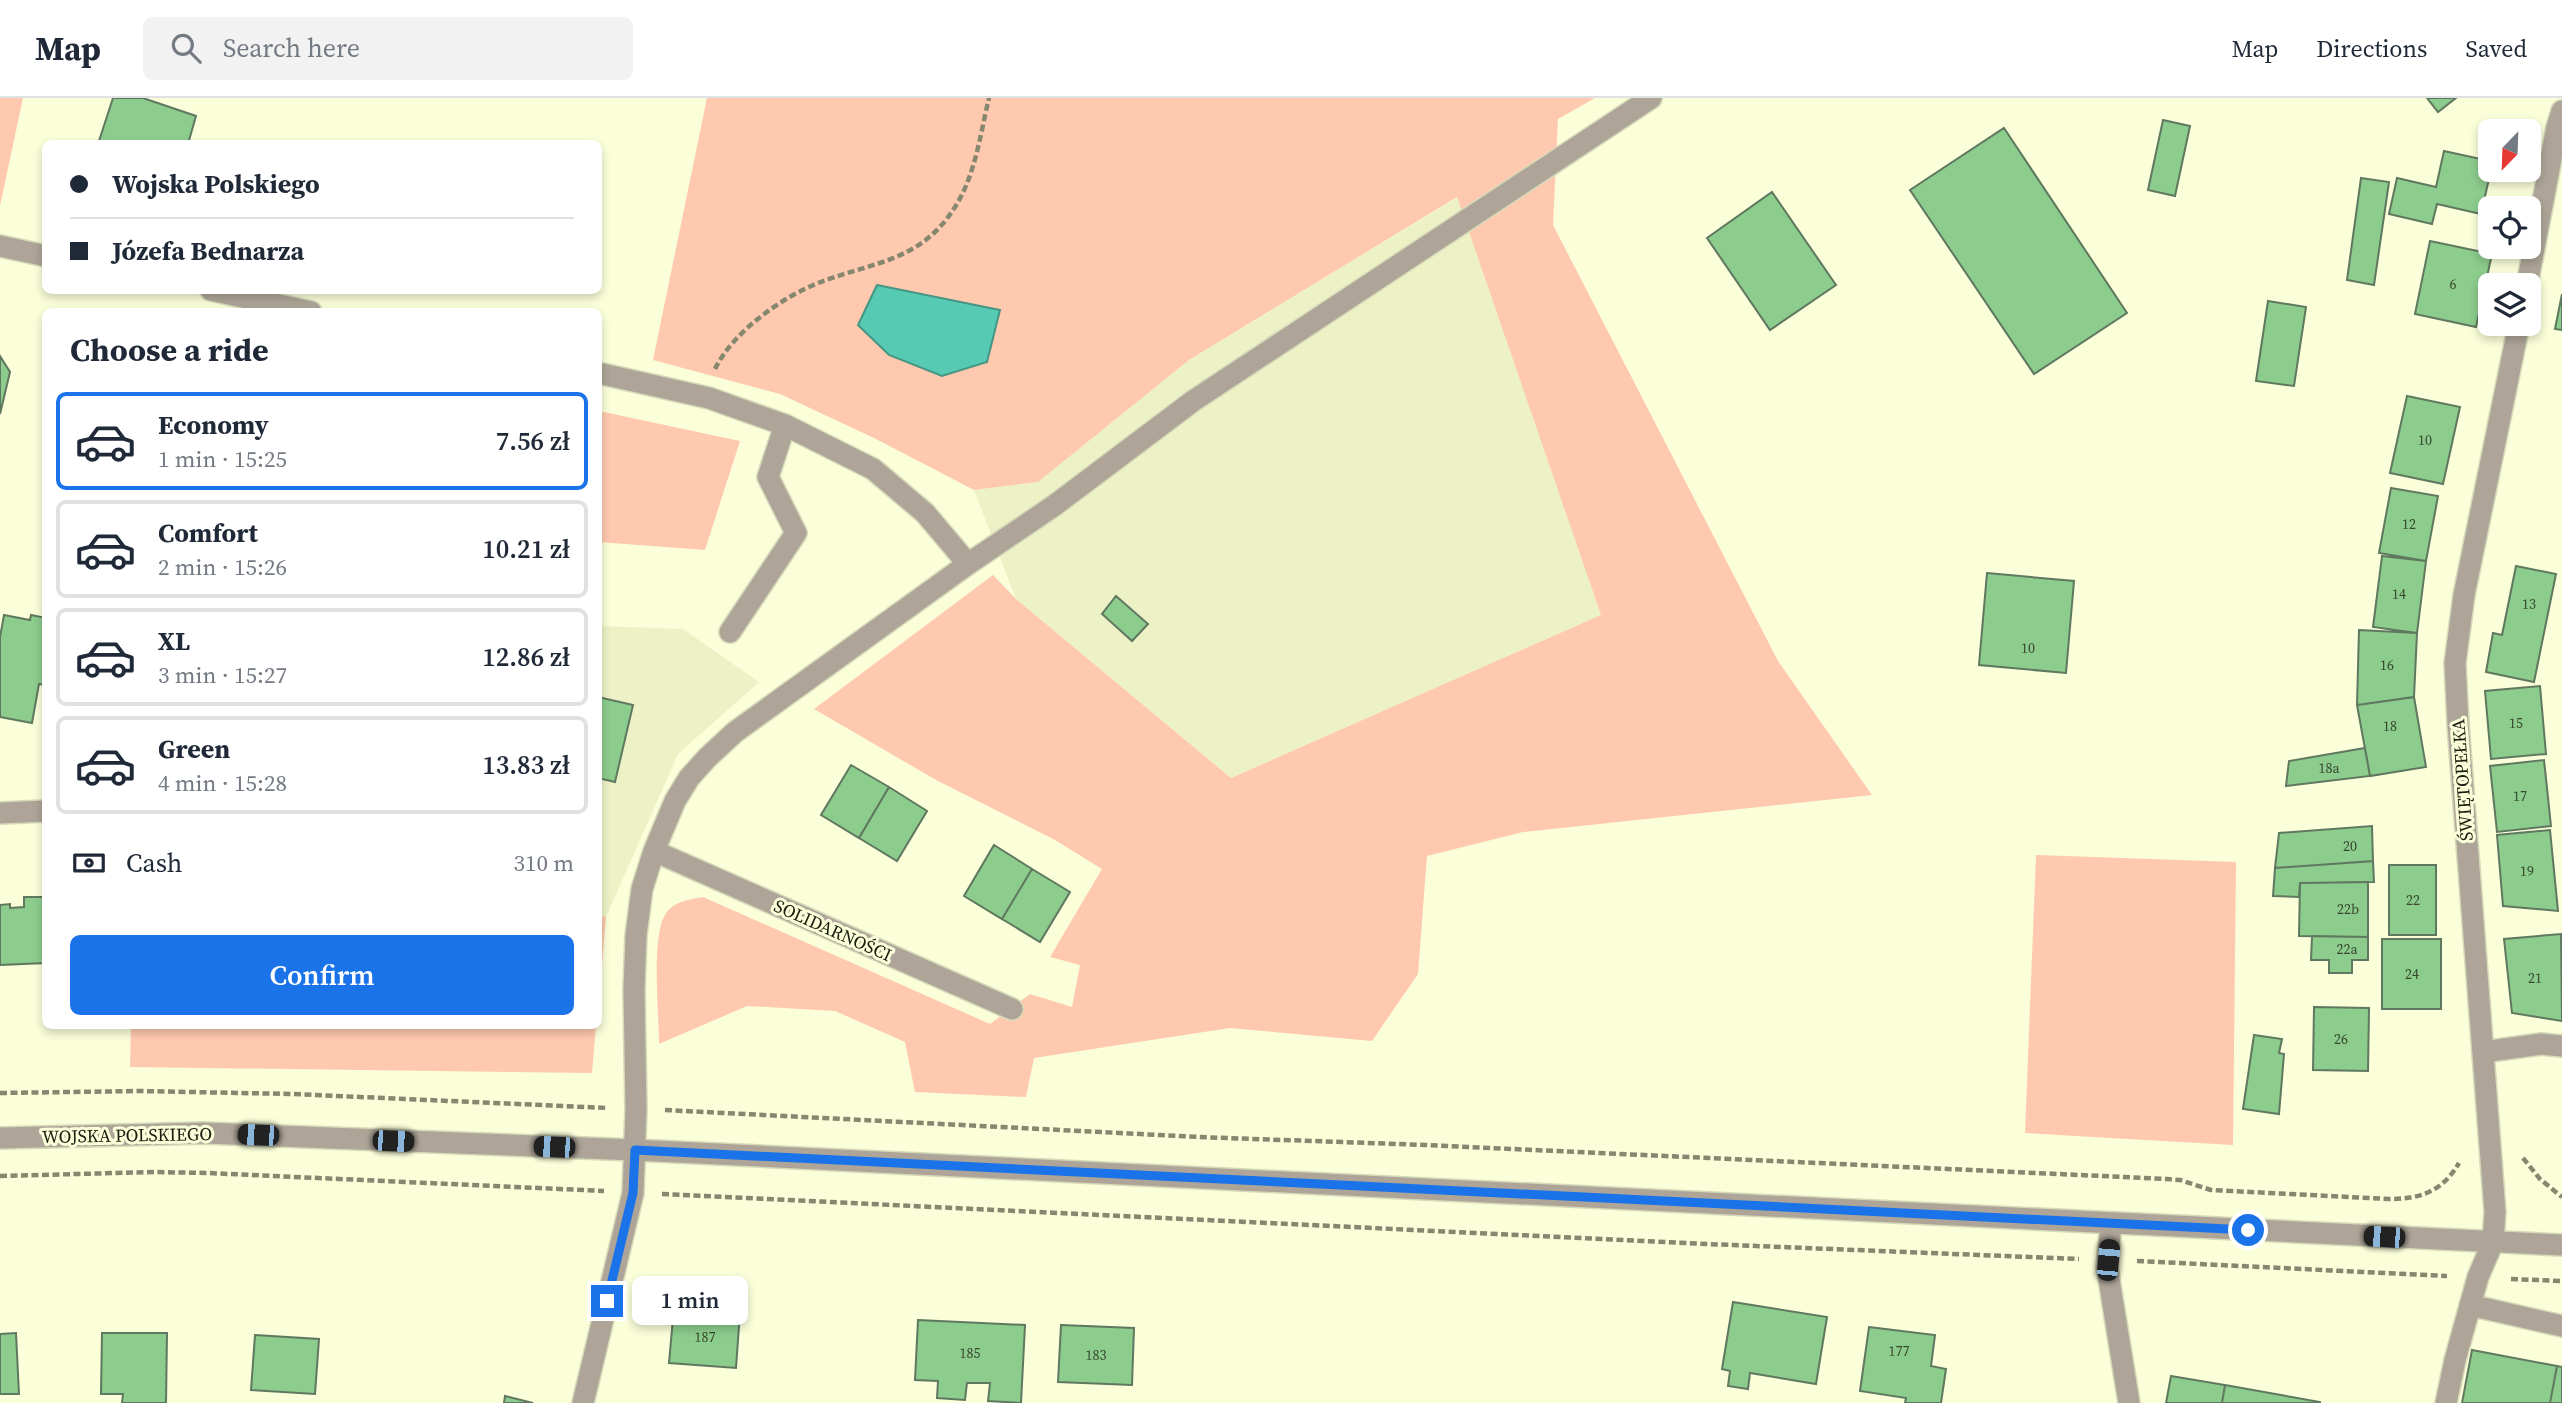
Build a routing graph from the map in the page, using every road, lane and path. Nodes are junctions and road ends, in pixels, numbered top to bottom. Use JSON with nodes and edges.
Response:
{"nodes":[{"id":1,"x":989,"y":98,"type":"edge"},
{"id":2,"x":1651,"y":98,"type":"edge"},
{"id":3,"x":2562,"y":111,"type":"edge"},
{"id":4,"x":0,"y":246,"type":"edge"},
{"id":5,"x":42,"y":255,"type":"edge"},
{"id":6,"x":2529,"y":273,"type":"edge"},
{"id":7,"x":229,"y":294,"type":"edge"},
{"id":8,"x":294,"y":308,"type":"edge"},
{"id":9,"x":2517,"y":336,"type":"edge"},
{"id":10,"x":602,"y":374,"type":"edge"},
{"id":11,"x":701,"y":396,"type":"junction"},
{"id":12,"x":785,"y":425,"type":"junction"},
{"id":13,"x":968,"y":564,"type":"junction"},
{"id":14,"x":730,"y":632,"type":"dead end"},
{"id":15,"x":42,"y":811,"type":"edge"},
{"id":16,"x":0,"y":813,"type":"edge"},
{"id":17,"x":654,"y":850,"type":"junction"},
{"id":18,"x":1012,"y":1009,"type":"dead end"},
{"id":19,"x":2562,"y":1046,"type":"edge"},
{"id":20,"x":2483,"y":1052,"type":"junction"},
{"id":21,"x":0,"y":1093,"type":"edge"},
{"id":22,"x":636,"y":1109,"type":"junction"},
{"id":23,"x":0,"y":1138,"type":"edge"},
{"id":24,"x":635,"y":1150,"type":"junction"},
{"id":25,"x":2521,"y":1153,"type":"dead end"},
{"id":26,"x":2461,"y":1156,"type":"dead end"},
{"id":27,"x":0,"y":1176,"type":"edge"},
{"id":28,"x":633,"y":1193,"type":"junction"},
{"id":29,"x":2562,"y":1197,"type":"edge"},
{"id":30,"x":2111,"y":1224,"type":"junction"},
{"id":31,"x":2493,"y":1242,"type":"junction"},
{"id":32,"x":2562,"y":1245,"type":"edge"},
{"id":33,"x":2108,"y":1260,"type":"junction"},
{"id":34,"x":2478,"y":1277,"type":"junction"},
{"id":35,"x":2562,"y":1281,"type":"edge"},
{"id":36,"x":2470,"y":1304,"type":"junction"},
{"id":37,"x":2562,"y":1326,"type":"edge"},
{"id":38,"x":583,"y":1403,"type":"edge"},
{"id":39,"x":2129,"y":1403,"type":"edge"},
{"id":40,"x":2446,"y":1403,"type":"edge"}],
"edges":[{"from":1,"to":11,"type":"path"},
{"from":2,"to":13,"type":"street"},
{"from":3,"to":6,"type":"street"},
{"from":4,"to":5,"type":"street"},
{"from":7,"to":8,"type":"street"},
{"from":9,"to":20,"type":"street","name":"ŚWIĘTOPEŁKA"},
{"from":10,"to":11,"type":"street"},
{"from":11,"to":12,"type":"street"},
{"from":12,"to":13,"type":"street"},
{"from":12,"to":14,"type":"street"},
{"from":13,"to":17,"type":"street"},
{"from":15,"to":16,"type":"street"},
{"from":17,"to":18,"type":"street","name":"SOLIDARNOŚCI"},
{"from":17,"to":22,"type":"street"},
{"from":19,"to":20,"type":"street"},
{"from":20,"to":31,"type":"street","name":"ŚWIĘTOPEŁKA"},
{"from":21,"to":22,"type":"path"},
{"from":22,"to":24,"type":"street"},
{"from":22,"to":26,"type":"path"},
{"from":23,"to":24,"type":"street","name":"WOJSKA POLSKIEGO"},
{"from":24,"to":28,"type":"street"},
{"from":24,"to":30,"type":"street","name":"WOJSKA POLSKIEGO"},
{"from":25,"to":29,"type":"path"},
{"from":27,"to":28,"type":"path"},
{"from":28,"to":33,"type":"path"},
{"from":28,"to":38,"type":"street"},
{"from":30,"to":31,"type":"street","name":"WOJSKA POLSKIEGO"},
{"from":30,"to":33,"type":"street"},
{"from":31,"to":32,"type":"street","name":"WOJSKA POLSKIEGO"},
{"from":31,"to":34,"type":"street"},
{"from":33,"to":34,"type":"path"},
{"from":33,"to":39,"type":"street"},
{"from":34,"to":35,"type":"path"},
{"from":34,"to":36,"type":"street"},
{"from":36,"to":37,"type":"street"},
{"from":36,"to":40,"type":"street"}]}
